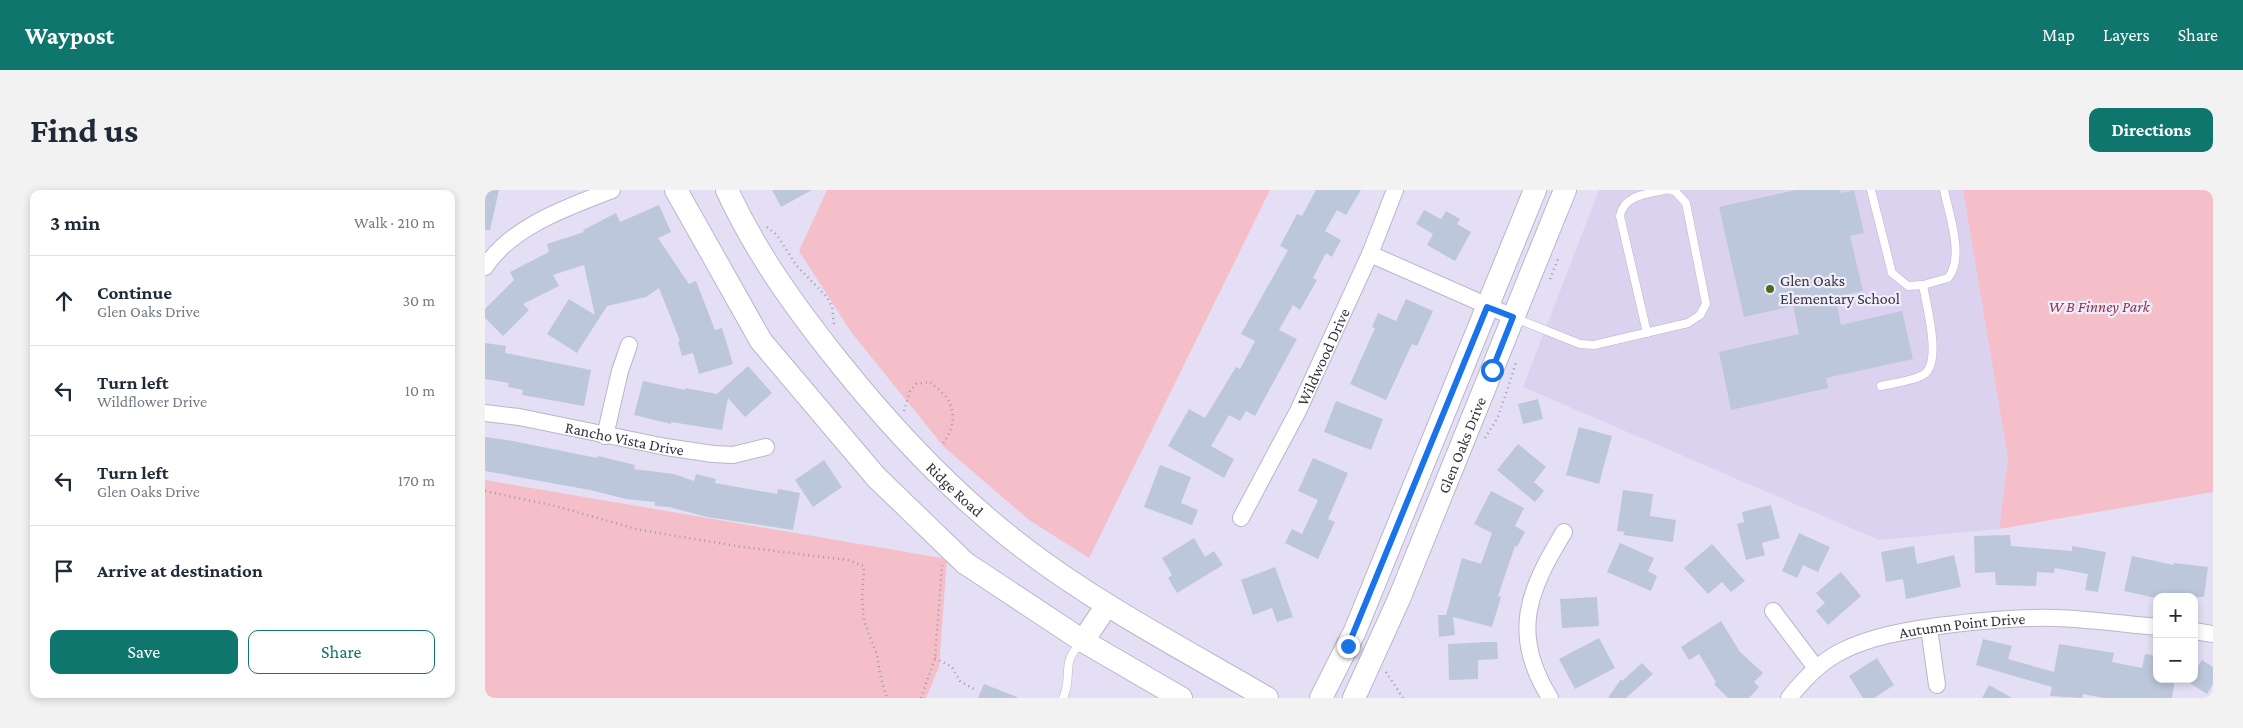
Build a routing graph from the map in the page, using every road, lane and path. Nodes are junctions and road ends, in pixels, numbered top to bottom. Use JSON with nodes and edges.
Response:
{"nodes":[{"id":1,"x":611,"y":190,"type":"edge"},
{"id":2,"x":676,"y":190,"type":"edge"},
{"id":3,"x":727,"y":190,"type":"edge"},
{"id":4,"x":1395,"y":190,"type":"edge"},
{"id":5,"x":1535,"y":190,"type":"edge"},
{"id":6,"x":1565,"y":190,"type":"edge"},
{"id":7,"x":1664,"y":190,"type":"edge"},
{"id":8,"x":1670,"y":190,"type":"edge"},
{"id":9,"x":1871,"y":190,"type":"edge"},
{"id":10,"x":1944,"y":190,"type":"edge"},
{"id":11,"x":766,"y":226,"type":"dead end"},
{"id":12,"x":1369,"y":254,"type":"junction"},
{"id":13,"x":486,"y":264,"type":"edge"},
{"id":14,"x":1923,"y":285,"type":"junction"},
{"id":15,"x":1487,"y":307,"type":"junction"},
{"id":16,"x":1513,"y":317,"type":"junction"},
{"id":17,"x":836,"y":332,"type":"dead end"},
{"id":18,"x":1647,"y":332,"type":"junction"},
{"id":19,"x":629,"y":345,"type":"dead end"},
{"id":20,"x":1881,"y":386,"type":"dead end"},
{"id":21,"x":896,"y":408,"type":"dead end"},
{"id":22,"x":485,"y":414,"type":"edge"},
{"id":23,"x":605,"y":436,"type":"junction"},
{"id":24,"x":941,"y":446,"type":"dead end"},
{"id":25,"x":766,"y":447,"type":"dead end"},
{"id":26,"x":485,"y":491,"type":"edge"},
{"id":27,"x":1241,"y":518,"type":"dead end"},
{"id":28,"x":1564,"y":532,"type":"dead end"},
{"id":29,"x":942,"y":561,"type":"dead end"},
{"id":30,"x":1107,"y":605,"type":"junction"},
{"id":31,"x":1773,"y":611,"type":"dead end"},
{"id":32,"x":2153,"y":627,"type":"edge"},
{"id":33,"x":1929,"y":628,"type":"junction"},
{"id":34,"x":2198,"y":632,"type":"edge"},
{"id":35,"x":2213,"y":634,"type":"edge"},
{"id":36,"x":1083,"y":641,"type":"junction"},
{"id":37,"x":935,"y":658,"type":"junction"},
{"id":38,"x":1817,"y":668,"type":"junction"},
{"id":39,"x":1937,"y":686,"type":"dead end"},
{"id":40,"x":977,"y":691,"type":"dead end"},
{"id":41,"x":887,"y":698,"type":"edge"},
{"id":42,"x":921,"y":698,"type":"edge"},
{"id":43,"x":1063,"y":698,"type":"edge"},
{"id":44,"x":1181,"y":698,"type":"edge"},
{"id":45,"x":1267,"y":698,"type":"edge"},
{"id":46,"x":1321,"y":698,"type":"edge"},
{"id":47,"x":1355,"y":698,"type":"edge"},
{"id":48,"x":1550,"y":698,"type":"edge"},
{"id":49,"x":1789,"y":698,"type":"edge"}],
"edges":[{"from":1,"to":13,"type":"street"},
{"from":2,"to":36,"type":"main road"},
{"from":3,"to":30,"type":"main road","name":"Ridge Road"},
{"from":4,"to":12,"type":"street","name":"Wildwood Drive"},
{"from":5,"to":15,"type":"main road","name":"Glen Oaks Drive"},
{"from":6,"to":16,"type":"main road","name":"Glen Oaks Drive"},
{"from":7,"to":18,"type":"lane"},
{"from":8,"to":18,"type":"lane"},
{"from":9,"to":14,"type":"lane"},
{"from":10,"to":14,"type":"lane"},
{"from":11,"to":17,"type":"path"},
{"from":12,"to":15,"type":"street"},
{"from":12,"to":27,"type":"street","name":"Wildwood Drive"},
{"from":14,"to":20,"type":"lane"},
{"from":15,"to":16,"type":"street"},
{"from":15,"to":46,"type":"main road","name":"Glen Oaks Drive"},
{"from":16,"to":18,"type":"lane"},
{"from":16,"to":47,"type":"main road","name":"Glen Oaks Drive"},
{"from":19,"to":23,"type":"street"},
{"from":21,"to":24,"type":"path"},
{"from":22,"to":23,"type":"street","name":"Rancho Vista Drive"},
{"from":23,"to":25,"type":"street","name":"Rancho Vista Drive"},
{"from":26,"to":41,"type":"path"},
{"from":28,"to":48,"type":"street"},
{"from":29,"to":37,"type":"path"},
{"from":30,"to":36,"type":"main road"},
{"from":30,"to":45,"type":"main road","name":"Ridge Road"},
{"from":31,"to":38,"type":"street"},
{"from":32,"to":33,"type":"street","name":"Autumn Point Drive"},
{"from":33,"to":38,"type":"street","name":"Autumn Point Drive"},
{"from":33,"to":39,"type":"street"},
{"from":34,"to":35,"type":"street"},
{"from":36,"to":43,"type":"lane"},
{"from":36,"to":44,"type":"main road"},
{"from":37,"to":40,"type":"path"},
{"from":37,"to":42,"type":"path"},
{"from":38,"to":49,"type":"street","name":"Autumn Point Drive"}]}
